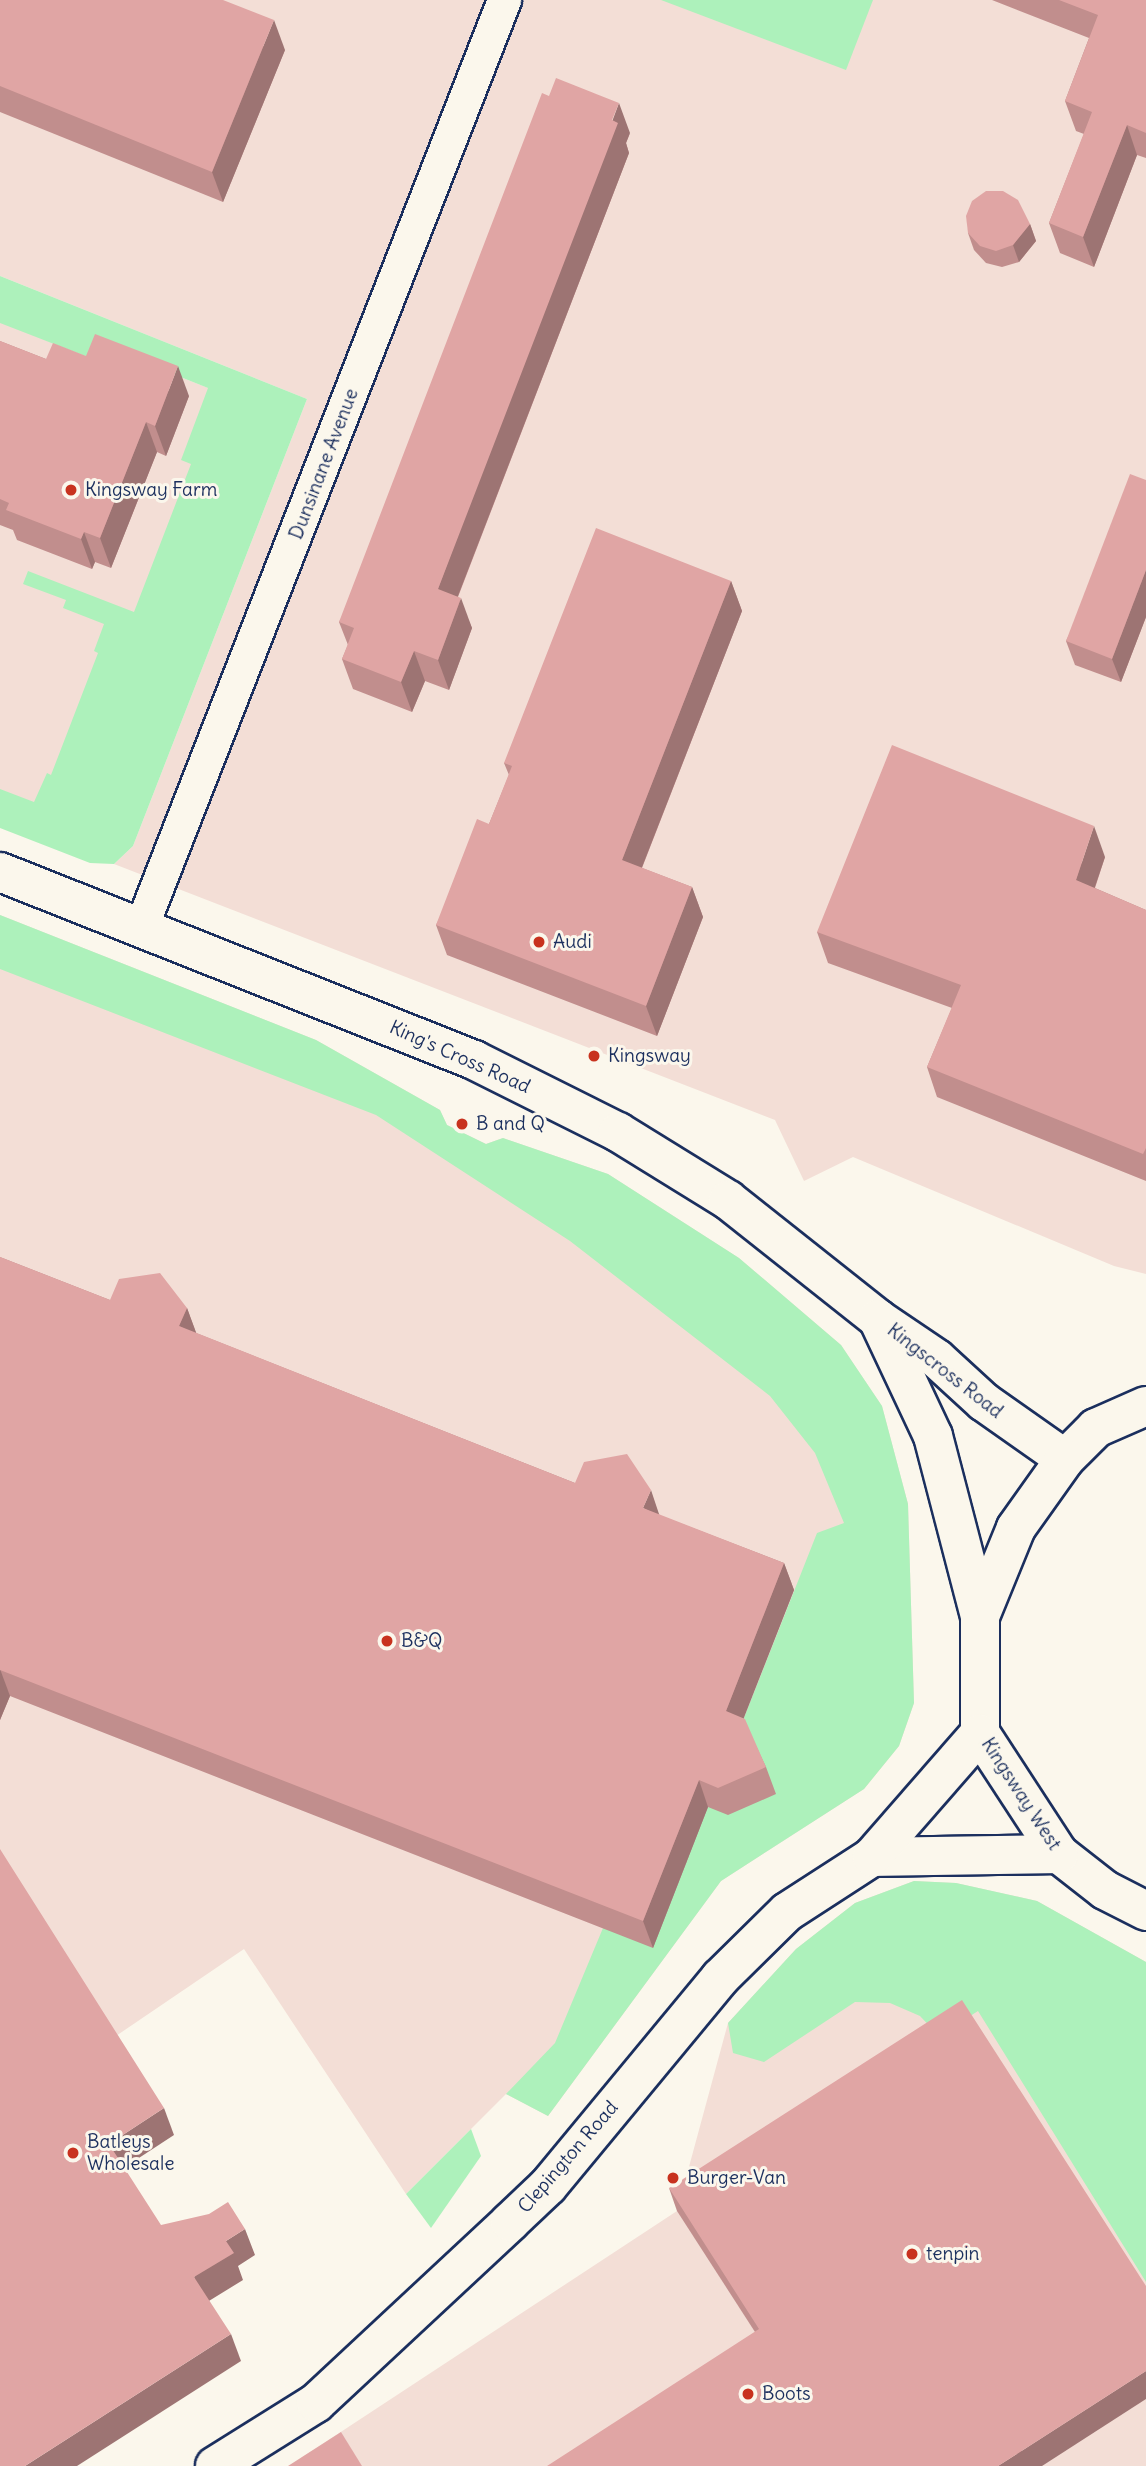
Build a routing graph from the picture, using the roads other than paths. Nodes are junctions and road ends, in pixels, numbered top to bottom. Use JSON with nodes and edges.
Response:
{"nodes":[{"id":1,"x":504,"y":0,"type":"edge"},
{"id":2,"x":0,"y":872,"type":"edge"},
{"id":3,"x":141,"y":928,"type":"junction"},
{"id":4,"x":878,"y":1319,"type":"junction"},
{"id":5,"x":1146,"y":1406,"type":"edge"},
{"id":6,"x":1065,"y":1459,"type":"junction"},
{"id":7,"x":980,"y":1616,"type":"junction"},
{"id":8,"x":980,"y":1733,"type":"junction"},
{"id":9,"x":1059,"y":1854,"type":"junction"},
{"id":10,"x":872,"y":1857,"type":"junction"},
{"id":11,"x":1146,"y":1911,"type":"edge"},
{"id":12,"x":215,"y":2466,"type":"edge"}],
"edges":[{"from":1,"to":3,"type":"street","name":"Dunsinane Avenue"},
{"from":2,"to":3,"type":"main road","name":"King's Cross Road"},
{"from":3,"to":4,"type":"main road","name":"King's Cross Road"},
{"from":4,"to":6,"type":"main road","name":"Kingscross Road"},
{"from":4,"to":7,"type":"main road","name":"Kingscross Road"},
{"from":5,"to":6,"type":"main road","name":"Kingsway West"},
{"from":6,"to":7,"type":"main road","name":"Kingsway West"},
{"from":7,"to":8,"type":"main road","name":"Kingsway West"},
{"from":8,"to":9,"type":"main road","name":"Kingsway West"},
{"from":8,"to":10,"type":"main road","name":"Clepington Road"},
{"from":9,"to":10,"type":"main road"},
{"from":9,"to":11,"type":"main road","name":"Kingsway West"},
{"from":10,"to":12,"type":"main road","name":"Clepington Road"}]}
